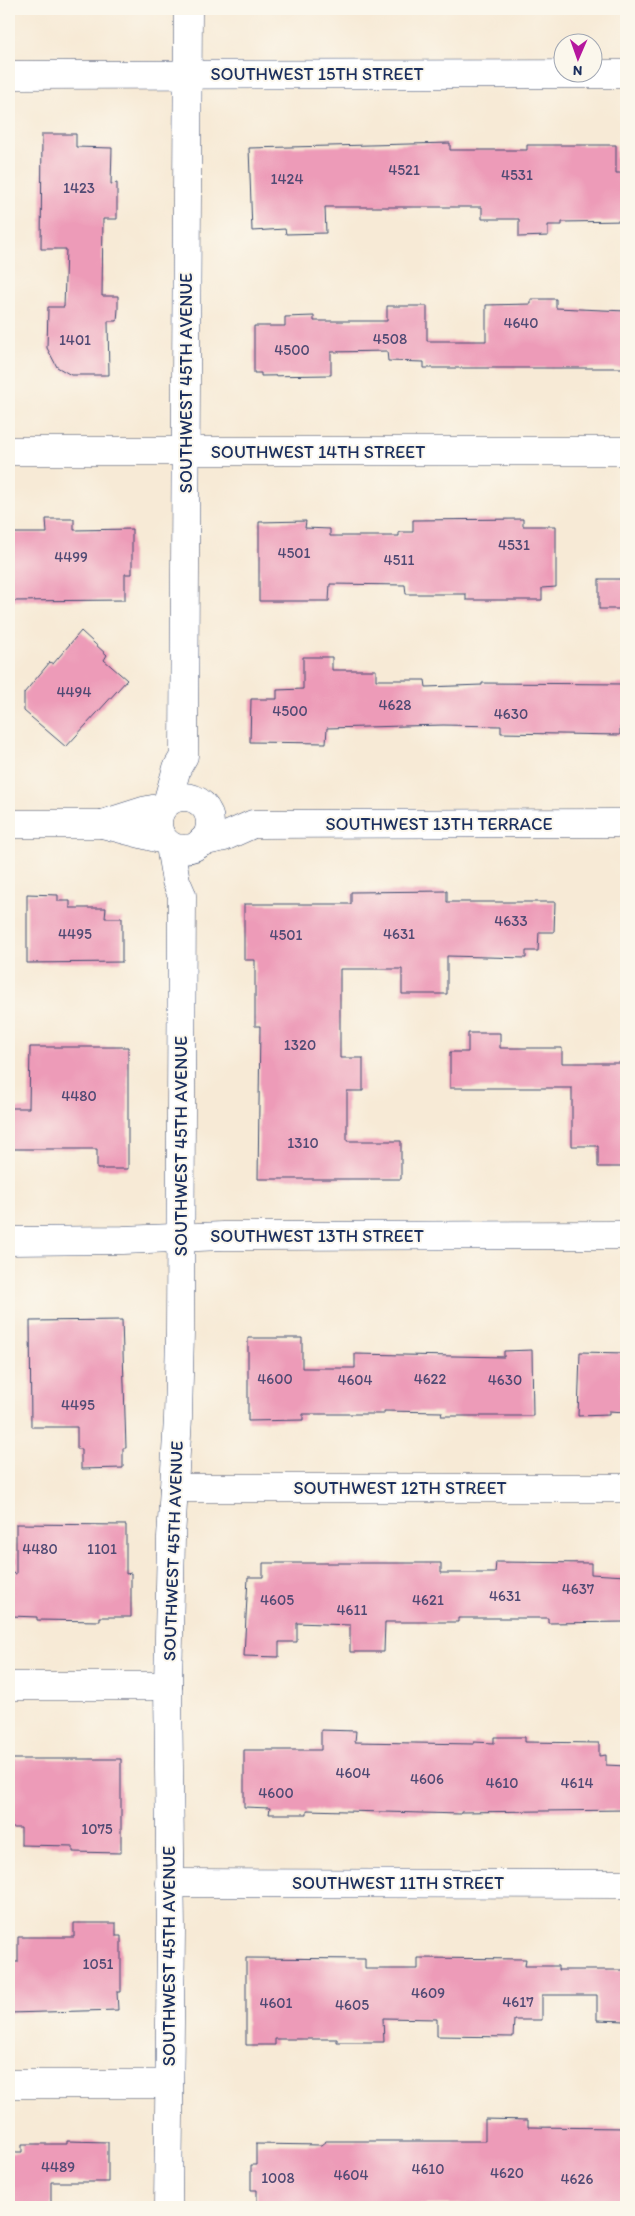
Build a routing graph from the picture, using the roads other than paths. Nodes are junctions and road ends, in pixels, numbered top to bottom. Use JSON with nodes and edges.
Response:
{"nodes":[{"id":1,"x":188,"y":9,"type":"edge"},
{"id":2,"x":188,"y":74,"type":"junction"},
{"id":3,"x":626,"y":74,"type":"edge"},
{"id":4,"x":9,"y":75,"type":"edge"},
{"id":5,"x":9,"y":451,"type":"edge"},
{"id":6,"x":186,"y":451,"type":"junction"},
{"id":7,"x":626,"y":451,"type":"edge"},
{"id":8,"x":184,"y":756,"type":"junction"},
{"id":9,"x":165,"y":805,"type":"junction"},
{"id":10,"x":205,"y":809,"type":"junction"},
{"id":11,"x":626,"y":823,"type":"edge"},
{"id":12,"x":9,"y":824,"type":"edge"},
{"id":13,"x":102,"y":824,"type":"junction"},
{"id":14,"x":253,"y":824,"type":"junction"},
{"id":15,"x":167,"y":843,"type":"junction"},
{"id":16,"x":199,"y":844,"type":"junction"},
{"id":17,"x":182,"y":895,"type":"junction"},
{"id":18,"x":626,"y":1235,"type":"edge"},
{"id":19,"x":181,"y":1238,"type":"junction"},
{"id":20,"x":9,"y":1241,"type":"edge"},
{"id":21,"x":174,"y":1488,"type":"junction"},
{"id":22,"x":626,"y":1488,"type":"edge"},
{"id":23,"x":9,"y":1686,"type":"edge"},
{"id":24,"x":168,"y":1686,"type":"junction"},
{"id":25,"x":170,"y":1883,"type":"junction"},
{"id":26,"x":626,"y":1884,"type":"edge"},
{"id":27,"x":9,"y":2084,"type":"edge"},
{"id":28,"x":169,"y":2084,"type":"junction"},
{"id":29,"x":168,"y":2207,"type":"edge"}],
"edges":[{"from":1,"to":2,"type":"street","name":"SOUTHWEST 45TH AVENUE"},
{"from":2,"to":3,"type":"street","name":"SOUTHWEST 15TH STREET"},
{"from":2,"to":4,"type":"street","name":"SOUTHWEST 15TH STREET"},
{"from":2,"to":6,"type":"street","name":"SOUTHWEST 45TH AVENUE"},
{"from":5,"to":6,"type":"street","name":"SOUTHWEST 14TH STREET"},
{"from":6,"to":7,"type":"street","name":"SOUTHWEST 14TH STREET"},
{"from":6,"to":8,"type":"street","name":"SOUTHWEST 45TH AVENUE"},
{"from":8,"to":9,"type":"street","name":"SOUTHWEST 45TH AVENUE"},
{"from":8,"to":10,"type":"street","name":"SOUTHWEST 45TH AVENUE"},
{"from":9,"to":10,"type":"street"},
{"from":9,"to":13,"type":"street"},
{"from":9,"to":15,"type":"street"},
{"from":10,"to":14,"type":"street","name":"SOUTHWEST 13TH TERRACE"},
{"from":10,"to":16,"type":"street"},
{"from":11,"to":14,"type":"street","name":"SOUTHWEST 13TH TERRACE"},
{"from":12,"to":13,"type":"street"},
{"from":13,"to":15,"type":"street"},
{"from":14,"to":16,"type":"street","name":"SOUTHWEST 13TH TERRACE"},
{"from":15,"to":16,"type":"street"},
{"from":15,"to":17,"type":"street","name":"SOUTHWEST 45TH AVENUE"},
{"from":16,"to":17,"type":"street","name":"SOUTHWEST 45TH AVENUE"},
{"from":17,"to":19,"type":"street","name":"SOUTHWEST 45TH AVENUE"},
{"from":18,"to":19,"type":"street","name":"SOUTHWEST 13TH STREET"},
{"from":19,"to":20,"type":"street","name":"SOUTHWEST 13TH STREET"},
{"from":19,"to":21,"type":"street","name":"SOUTHWEST 45TH AVENUE"},
{"from":21,"to":22,"type":"street","name":"SOUTHWEST 12TH STREET"},
{"from":21,"to":24,"type":"street","name":"SOUTHWEST 45TH AVENUE"},
{"from":23,"to":24,"type":"street"},
{"from":24,"to":25,"type":"street","name":"SOUTHWEST 45TH AVENUE"},
{"from":25,"to":26,"type":"street","name":"SOUTHWEST 11TH STREET"},
{"from":25,"to":28,"type":"street","name":"SOUTHWEST 45TH AVENUE"},
{"from":27,"to":28,"type":"street"},
{"from":28,"to":29,"type":"street","name":"SOUTHWEST 45TH AVENUE"}]}
